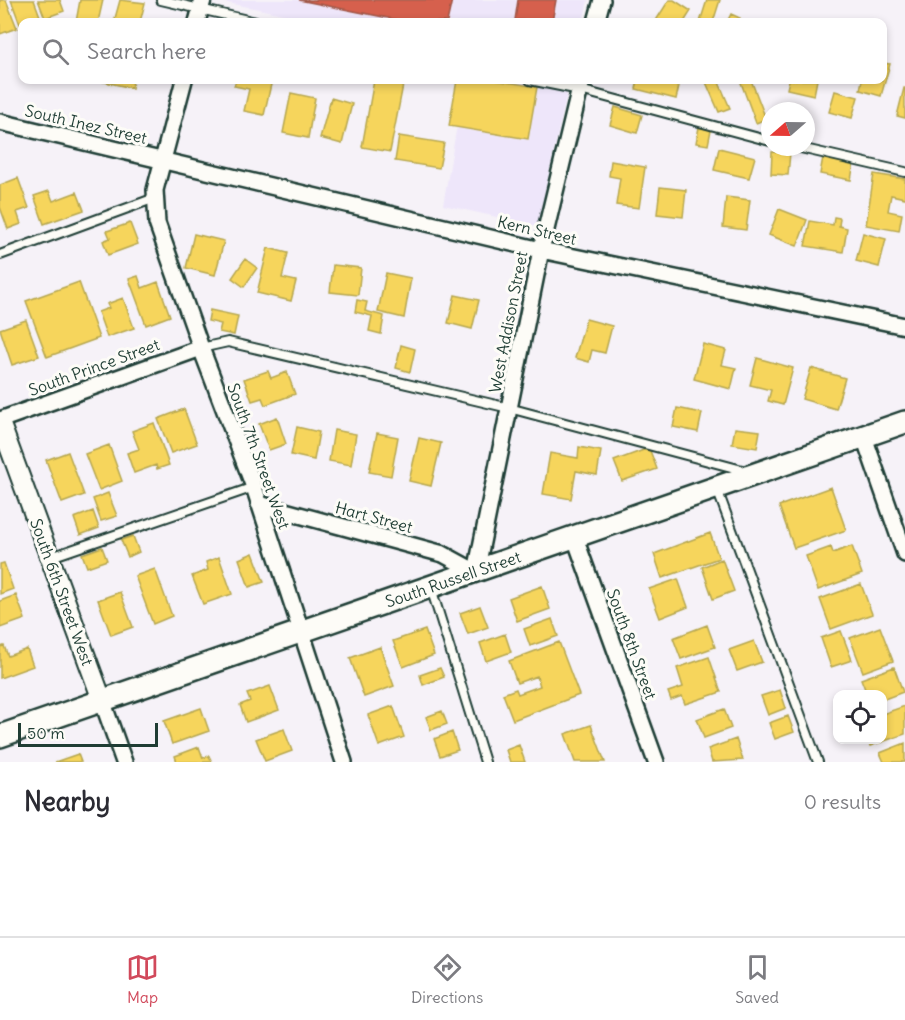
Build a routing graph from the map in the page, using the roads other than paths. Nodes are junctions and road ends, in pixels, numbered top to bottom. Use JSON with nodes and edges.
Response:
{"nodes":[{"id":1,"x":161,"y":0,"type":"edge"},
{"id":2,"x":602,"y":0,"type":"edge"},
{"id":3,"x":200,"y":11,"type":"edge"},
{"id":4,"x":236,"y":18,"type":"edge"},
{"id":5,"x":597,"y":18,"type":"edge"},
{"id":6,"x":183,"y":84,"type":"edge"},
{"id":7,"x":581,"y":85,"type":"edge"},
{"id":8,"x":0,"y":122,"type":"edge"},
{"id":9,"x":761,"y":138,"type":"edge"},
{"id":10,"x":815,"y":151,"type":"edge"},
{"id":11,"x":164,"y":161,"type":"junction"},
{"id":12,"x":905,"y":172,"type":"edge"},
{"id":13,"x":155,"y":198,"type":"junction"},
{"id":14,"x":541,"y":250,"type":"junction"},
{"id":15,"x":0,"y":255,"type":"edge"},
{"id":16,"x":905,"y":326,"type":"edge"},
{"id":17,"x":201,"y":348,"type":"junction"},
{"id":18,"x":509,"y":408,"type":"junction"},
{"id":19,"x":0,"y":421,"type":"edge"},
{"id":20,"x":905,"y":422,"type":"edge"},
{"id":21,"x":864,"y":437,"type":"junction"},
{"id":22,"x":756,"y":473,"type":"junction"},
{"id":23,"x":254,"y":487,"type":"junction"},
{"id":24,"x":717,"y":487,"type":"junction"},
{"id":25,"x":259,"y":504,"type":"junction"},
{"id":26,"x":575,"y":538,"type":"junction"},
{"id":27,"x":905,"y":554,"type":"edge"},
{"id":28,"x":50,"y":558,"type":"junction"},
{"id":29,"x":476,"y":572,"type":"junction"},
{"id":30,"x":431,"y":587,"type":"junction"},
{"id":31,"x":300,"y":631,"type":"junction"},
{"id":32,"x":102,"y":700,"type":"junction"},
{"id":33,"x":0,"y":736,"type":"edge"},
{"id":34,"x":124,"y":762,"type":"edge"},
{"id":35,"x":344,"y":762,"type":"edge"},
{"id":36,"x":485,"y":762,"type":"edge"},
{"id":37,"x":656,"y":762,"type":"edge"},
{"id":38,"x":818,"y":762,"type":"edge"}],
"edges":[{"from":1,"to":3,"type":"lane"},
{"from":2,"to":5,"type":"street"},
{"from":3,"to":4,"type":"lane"},
{"from":6,"to":11,"type":"street","name":"South 7th Street West"},
{"from":7,"to":9,"type":"lane"},
{"from":7,"to":14,"type":"street","name":"West Addison Street"},
{"from":8,"to":11,"type":"street","name":"South Inez Street"},
{"from":10,"to":12,"type":"lane"},
{"from":11,"to":13,"type":"street","name":"South 7th Street West"},
{"from":11,"to":14,"type":"street","name":"Kern Street"},
{"from":13,"to":15,"type":"lane"},
{"from":13,"to":17,"type":"street","name":"South 7th Street West"},
{"from":14,"to":16,"type":"street","name":"Kern Street"},
{"from":14,"to":18,"type":"street","name":"West Addison Street"},
{"from":17,"to":18,"type":"lane"},
{"from":17,"to":19,"type":"street","name":"South Prince Street"},
{"from":17,"to":23,"type":"street","name":"South 7th Street West"},
{"from":18,"to":22,"type":"lane"},
{"from":18,"to":29,"type":"street","name":"West Addison Street"},
{"from":19,"to":28,"type":"street","name":"South 6th Street West"},
{"from":20,"to":21,"type":"main road","name":"South Russell Street"},
{"from":21,"to":22,"type":"main road","name":"South Russell Street"},
{"from":21,"to":27,"type":"street"},
{"from":22,"to":24,"type":"main road","name":"South Russell Street"},
{"from":23,"to":25,"type":"street","name":"South 7th Street West"},
{"from":23,"to":28,"type":"lane"},
{"from":24,"to":26,"type":"main road","name":"South Russell Street"},
{"from":24,"to":38,"type":"lane"},
{"from":25,"to":29,"type":"street","name":"Hart Street"},
{"from":25,"to":31,"type":"street","name":"South 7th Street West"},
{"from":26,"to":29,"type":"main road","name":"South Russell Street"},
{"from":26,"to":37,"type":"street","name":"South 8th Street"},
{"from":28,"to":32,"type":"street","name":"South 6th Street West"},
{"from":29,"to":30,"type":"main road","name":"South Russell Street"},
{"from":30,"to":31,"type":"main road","name":"South Russell Street"},
{"from":30,"to":36,"type":"lane"},
{"from":31,"to":32,"type":"main road","name":"South Russell Street"},
{"from":31,"to":35,"type":"street","name":"South 7th Street West"},
{"from":32,"to":33,"type":"main road","name":"South Russell Street"},
{"from":32,"to":34,"type":"street","name":"South 6th Street West"}]}
